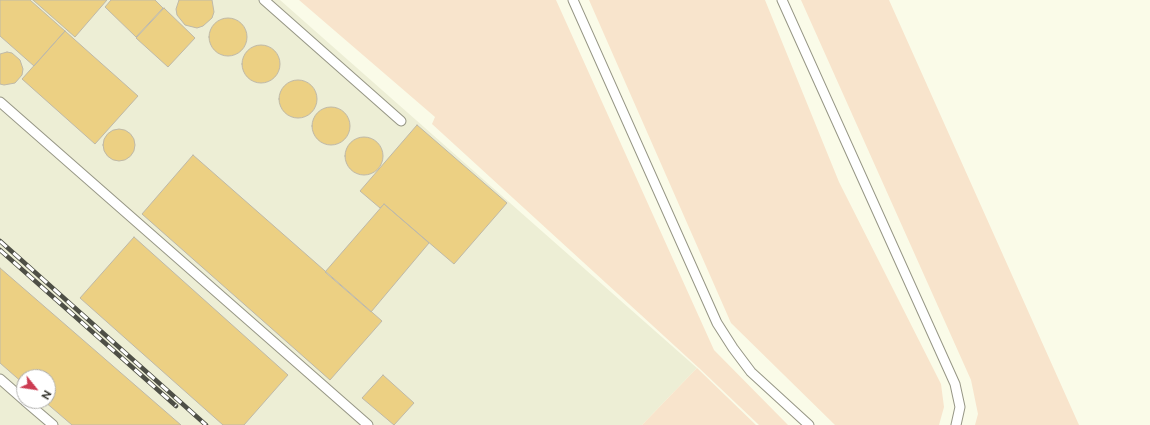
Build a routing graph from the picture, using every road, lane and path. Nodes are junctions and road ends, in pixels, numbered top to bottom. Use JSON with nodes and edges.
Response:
{"nodes":[{"id":1,"x":264,"y":0,"type":"edge"},
{"id":2,"x":573,"y":0,"type":"edge"},
{"id":3,"x":782,"y":0,"type":"edge"},
{"id":4,"x":0,"y":102,"type":"edge"},
{"id":5,"x":401,"y":121,"type":"dead end"},
{"id":6,"x":0,"y":379,"type":"edge"},
{"id":7,"x":16,"y":392,"type":"edge"},
{"id":8,"x":35,"y":409,"type":"edge"},
{"id":9,"x":53,"y":425,"type":"edge"},
{"id":10,"x":368,"y":425,"type":"edge"},
{"id":11,"x":809,"y":425,"type":"edge"},
{"id":12,"x":956,"y":425,"type":"edge"}],
"edges":[{"from":1,"to":5,"type":"lane"},
{"from":2,"to":11,"type":"lane"},
{"from":3,"to":12,"type":"lane"},
{"from":4,"to":10,"type":"lane"},
{"from":6,"to":7,"type":"lane"},
{"from":8,"to":9,"type":"lane"}]}
